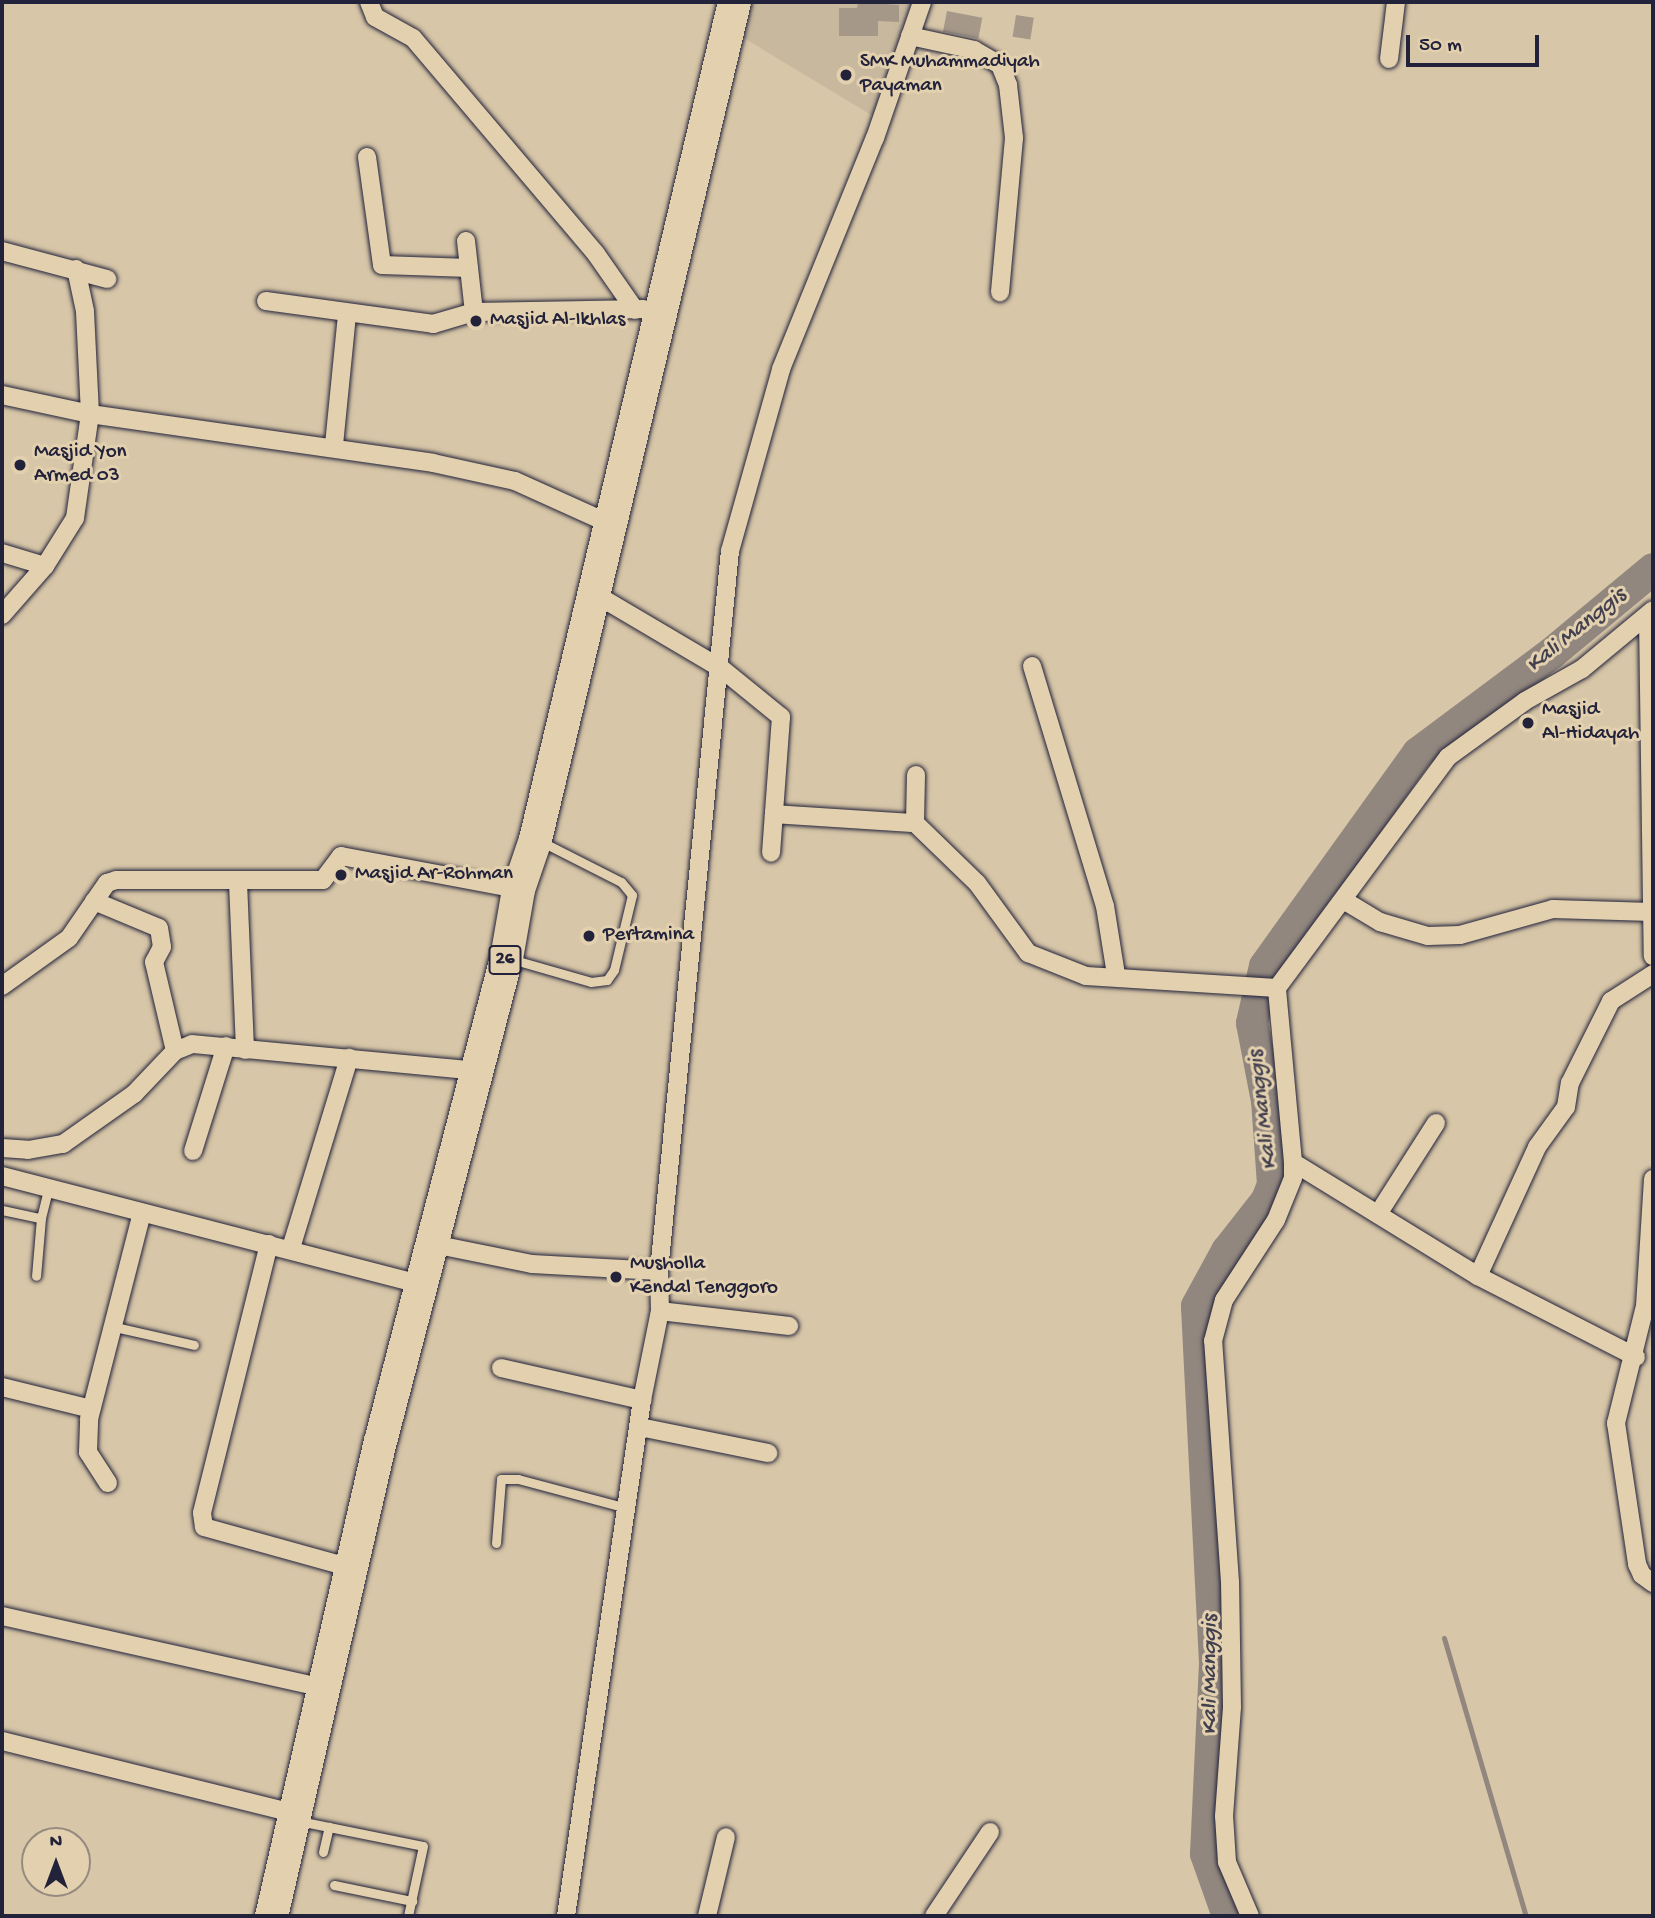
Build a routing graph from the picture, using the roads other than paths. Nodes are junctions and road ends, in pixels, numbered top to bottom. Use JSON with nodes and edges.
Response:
{"nodes":[{"id":1,"x":369,"y":2,"type":"edge"},
{"id":2,"x":734,"y":2,"type":"edge"},
{"id":3,"x":922,"y":2,"type":"edge"},
{"id":4,"x":1396,"y":2,"type":"edge"},
{"id":5,"x":910,"y":36,"type":"junction"},
{"id":6,"x":1389,"y":59,"type":"dead end"},
{"id":7,"x":367,"y":157,"type":"dead end"},
{"id":8,"x":466,"y":241,"type":"dead end"},
{"id":9,"x":2,"y":251,"type":"edge"},
{"id":10,"x":469,"y":268,"type":"junction"},
{"id":11,"x":76,"y":269,"type":"junction"},
{"id":12,"x":107,"y":279,"type":"dead end"},
{"id":13,"x":1000,"y":292,"type":"dead end"},
{"id":14,"x":266,"y":301,"type":"dead end"},
{"id":15,"x":648,"y":309,"type":"junction"},
{"id":16,"x":474,"y":312,"type":"junction"},
{"id":17,"x":347,"y":314,"type":"junction"},
{"id":18,"x":2,"y":395,"type":"edge"},
{"id":19,"x":90,"y":414,"type":"junction"},
{"id":20,"x":334,"y":445,"type":"junction"},
{"id":21,"x":608,"y":523,"type":"junction"},
{"id":22,"x":2,"y":553,"type":"edge"},
{"id":23,"x":45,"y":566,"type":"junction"},
{"id":24,"x":595,"y":594,"type":"junction"},
{"id":25,"x":2,"y":614,"type":"edge"},
{"id":26,"x":1651,"y":614,"type":"edge"},
{"id":27,"x":1032,"y":666,"type":"dead end"},
{"id":28,"x":722,"y":669,"type":"junction"},
{"id":29,"x":916,"y":775,"type":"dead end"},
{"id":30,"x":774,"y":814,"type":"junction"},
{"id":31,"x":915,"y":823,"type":"junction"},
{"id":32,"x":535,"y":839,"type":"junction"},
{"id":33,"x":771,"y":853,"type":"dead end"},
{"id":34,"x":238,"y":882,"type":"junction"},
{"id":35,"x":518,"y":889,"type":"junction"},
{"id":36,"x":94,"y":901,"type":"junction"},
{"id":37,"x":1345,"y":901,"type":"junction"},
{"id":38,"x":1652,"y":922,"type":"edge"},
{"id":39,"x":1653,"y":956,"type":"edge"},
{"id":40,"x":506,"y":958,"type":"junction"},
{"id":41,"x":1653,"y":974,"type":"edge"},
{"id":42,"x":1116,"y":975,"type":"junction"},
{"id":43,"x":2,"y":986,"type":"edge"},
{"id":44,"x":1272,"y":989,"type":"junction"},
{"id":45,"x":226,"y":1046,"type":"junction"},
{"id":46,"x":245,"y":1050,"type":"junction"},
{"id":47,"x":175,"y":1051,"type":"junction"},
{"id":48,"x":349,"y":1058,"type":"junction"},
{"id":49,"x":475,"y":1071,"type":"junction"},
{"id":50,"x":1436,"y":1123,"type":"dead end"},
{"id":51,"x":2,"y":1148,"type":"edge"},
{"id":52,"x":193,"y":1151,"type":"dead end"},
{"id":53,"x":1293,"y":1162,"type":"junction"},
{"id":54,"x":2,"y":1176,"type":"edge"},
{"id":55,"x":1653,"y":1180,"type":"edge"},
{"id":56,"x":49,"y":1187,"type":"junction"},
{"id":57,"x":2,"y":1210,"type":"edge"},
{"id":58,"x":142,"y":1213,"type":"junction"},
{"id":59,"x":1378,"y":1214,"type":"junction"},
{"id":60,"x":41,"y":1218,"type":"junction"},
{"id":61,"x":269,"y":1244,"type":"junction"},
{"id":62,"x":433,"y":1244,"type":"junction"},
{"id":63,"x":291,"y":1248,"type":"junction"},
{"id":64,"x":659,"y":1271,"type":"junction"},
{"id":65,"x":36,"y":1276,"type":"dead end"},
{"id":66,"x":1478,"y":1276,"type":"junction"},
{"id":67,"x":420,"y":1284,"type":"junction"},
{"id":68,"x":660,"y":1311,"type":"junction"},
{"id":69,"x":789,"y":1326,"type":"dead end"},
{"id":70,"x":115,"y":1327,"type":"junction"},
{"id":71,"x":194,"y":1345,"type":"dead end"},
{"id":72,"x":1636,"y":1357,"type":"junction"},
{"id":73,"x":501,"y":1368,"type":"dead end"},
{"id":74,"x":2,"y":1387,"type":"edge"},
{"id":75,"x":642,"y":1400,"type":"junction"},
{"id":76,"x":91,"y":1409,"type":"junction"},
{"id":77,"x":640,"y":1427,"type":"junction"},
{"id":78,"x":768,"y":1453,"type":"dead end"},
{"id":79,"x":108,"y":1483,"type":"dead end"},
{"id":80,"x":628,"y":1508,"type":"junction"},
{"id":81,"x":496,"y":1543,"type":"dead end"},
{"id":82,"x":352,"y":1568,"type":"junction"},
{"id":83,"x":1653,"y":1583,"type":"edge"},
{"id":84,"x":2,"y":1616,"type":"edge"},
{"id":85,"x":325,"y":1688,"type":"junction"},
{"id":86,"x":2,"y":1741,"type":"edge"},
{"id":87,"x":291,"y":1816,"type":"junction"},
{"id":88,"x":329,"y":1826,"type":"junction"},
{"id":89,"x":990,"y":1832,"type":"dead end"},
{"id":90,"x":726,"y":1837,"type":"dead end"},
{"id":91,"x":323,"y":1852,"type":"dead end"},
{"id":92,"x":334,"y":1885,"type":"dead end"},
{"id":93,"x":412,"y":1901,"type":"junction"},
{"id":94,"x":271,"y":1916,"type":"edge"},
{"id":95,"x":408,"y":1916,"type":"edge"},
{"id":96,"x":566,"y":1916,"type":"edge"},
{"id":97,"x":707,"y":1916,"type":"edge"},
{"id":98,"x":934,"y":1916,"type":"edge"},
{"id":99,"x":1250,"y":1916,"type":"edge"}],
"edges":[{"from":1,"to":15,"type":"street"},
{"from":2,"to":15,"type":"highway","number":"26"},
{"from":3,"to":5,"type":"street"},
{"from":4,"to":6,"type":"street"},
{"from":5,"to":13,"type":"street"},
{"from":5,"to":28,"type":"street"},
{"from":7,"to":10,"type":"street"},
{"from":8,"to":10,"type":"street"},
{"from":9,"to":11,"type":"street"},
{"from":10,"to":16,"type":"street"},
{"from":11,"to":12,"type":"street"},
{"from":11,"to":19,"type":"street"},
{"from":14,"to":17,"type":"street"},
{"from":15,"to":16,"type":"street"},
{"from":15,"to":21,"type":"highway","number":"26"},
{"from":16,"to":17,"type":"street"},
{"from":17,"to":20,"type":"street"},
{"from":18,"to":19,"type":"street"},
{"from":19,"to":20,"type":"street"},
{"from":19,"to":23,"type":"street"},
{"from":20,"to":21,"type":"street"},
{"from":21,"to":24,"type":"highway","number":"26"},
{"from":22,"to":23,"type":"street"},
{"from":23,"to":25,"type":"street"},
{"from":24,"to":28,"type":"street"},
{"from":24,"to":32,"type":"highway","number":"26"},
{"from":26,"to":37,"type":"street"},
{"from":26,"to":38,"type":"street"},
{"from":27,"to":42,"type":"street"},
{"from":28,"to":30,"type":"street"},
{"from":28,"to":64,"type":"street"},
{"from":29,"to":31,"type":"street"},
{"from":30,"to":31,"type":"street"},
{"from":30,"to":33,"type":"street"},
{"from":31,"to":42,"type":"street"},
{"from":32,"to":35,"type":"highway","number":"26"},
{"from":32,"to":40,"type":"lane"},
{"from":34,"to":35,"type":"street"},
{"from":34,"to":36,"type":"street"},
{"from":34,"to":46,"type":"street"},
{"from":35,"to":40,"type":"highway","number":"26"},
{"from":36,"to":43,"type":"street"},
{"from":36,"to":47,"type":"street"},
{"from":37,"to":38,"type":"street"},
{"from":37,"to":44,"type":"street"},
{"from":38,"to":39,"type":"street"},
{"from":40,"to":49,"type":"highway","number":"26"},
{"from":41,"to":66,"type":"street"},
{"from":42,"to":44,"type":"street"},
{"from":44,"to":53,"type":"street"},
{"from":45,"to":46,"type":"street"},
{"from":45,"to":47,"type":"street"},
{"from":45,"to":52,"type":"street"},
{"from":46,"to":48,"type":"street"},
{"from":47,"to":51,"type":"street"},
{"from":48,"to":49,"type":"street"},
{"from":48,"to":63,"type":"street"},
{"from":49,"to":62,"type":"highway","number":"26"},
{"from":50,"to":59,"type":"street"},
{"from":53,"to":59,"type":"street"},
{"from":53,"to":99,"type":"street"},
{"from":54,"to":56,"type":"street"},
{"from":55,"to":72,"type":"street"},
{"from":56,"to":58,"type":"street"},
{"from":56,"to":60,"type":"lane"},
{"from":57,"to":60,"type":"lane"},
{"from":58,"to":61,"type":"street"},
{"from":58,"to":70,"type":"street"},
{"from":59,"to":66,"type":"street"},
{"from":60,"to":65,"type":"lane"},
{"from":61,"to":63,"type":"street"},
{"from":61,"to":82,"type":"street"},
{"from":62,"to":64,"type":"street"},
{"from":62,"to":67,"type":"highway","number":"26"},
{"from":63,"to":67,"type":"street"},
{"from":64,"to":68,"type":"street"},
{"from":66,"to":72,"type":"street"},
{"from":67,"to":82,"type":"highway","number":"26"},
{"from":68,"to":69,"type":"street"},
{"from":68,"to":75,"type":"street"},
{"from":70,"to":71,"type":"lane"},
{"from":70,"to":76,"type":"street"},
{"from":72,"to":83,"type":"street"},
{"from":73,"to":75,"type":"street"},
{"from":74,"to":76,"type":"street"},
{"from":75,"to":77,"type":"street"},
{"from":76,"to":79,"type":"street"},
{"from":77,"to":78,"type":"street"},
{"from":77,"to":80,"type":"street"},
{"from":80,"to":81,"type":"lane"},
{"from":80,"to":96,"type":"street"},
{"from":82,"to":85,"type":"highway","number":"26"},
{"from":84,"to":85,"type":"street"},
{"from":85,"to":87,"type":"highway","number":"26"},
{"from":86,"to":87,"type":"street"},
{"from":87,"to":88,"type":"lane"},
{"from":87,"to":94,"type":"highway","number":"26"},
{"from":88,"to":91,"type":"lane"},
{"from":88,"to":93,"type":"lane"},
{"from":89,"to":98,"type":"street"},
{"from":90,"to":97,"type":"street"},
{"from":92,"to":93,"type":"lane"},
{"from":93,"to":95,"type":"lane"}]}
